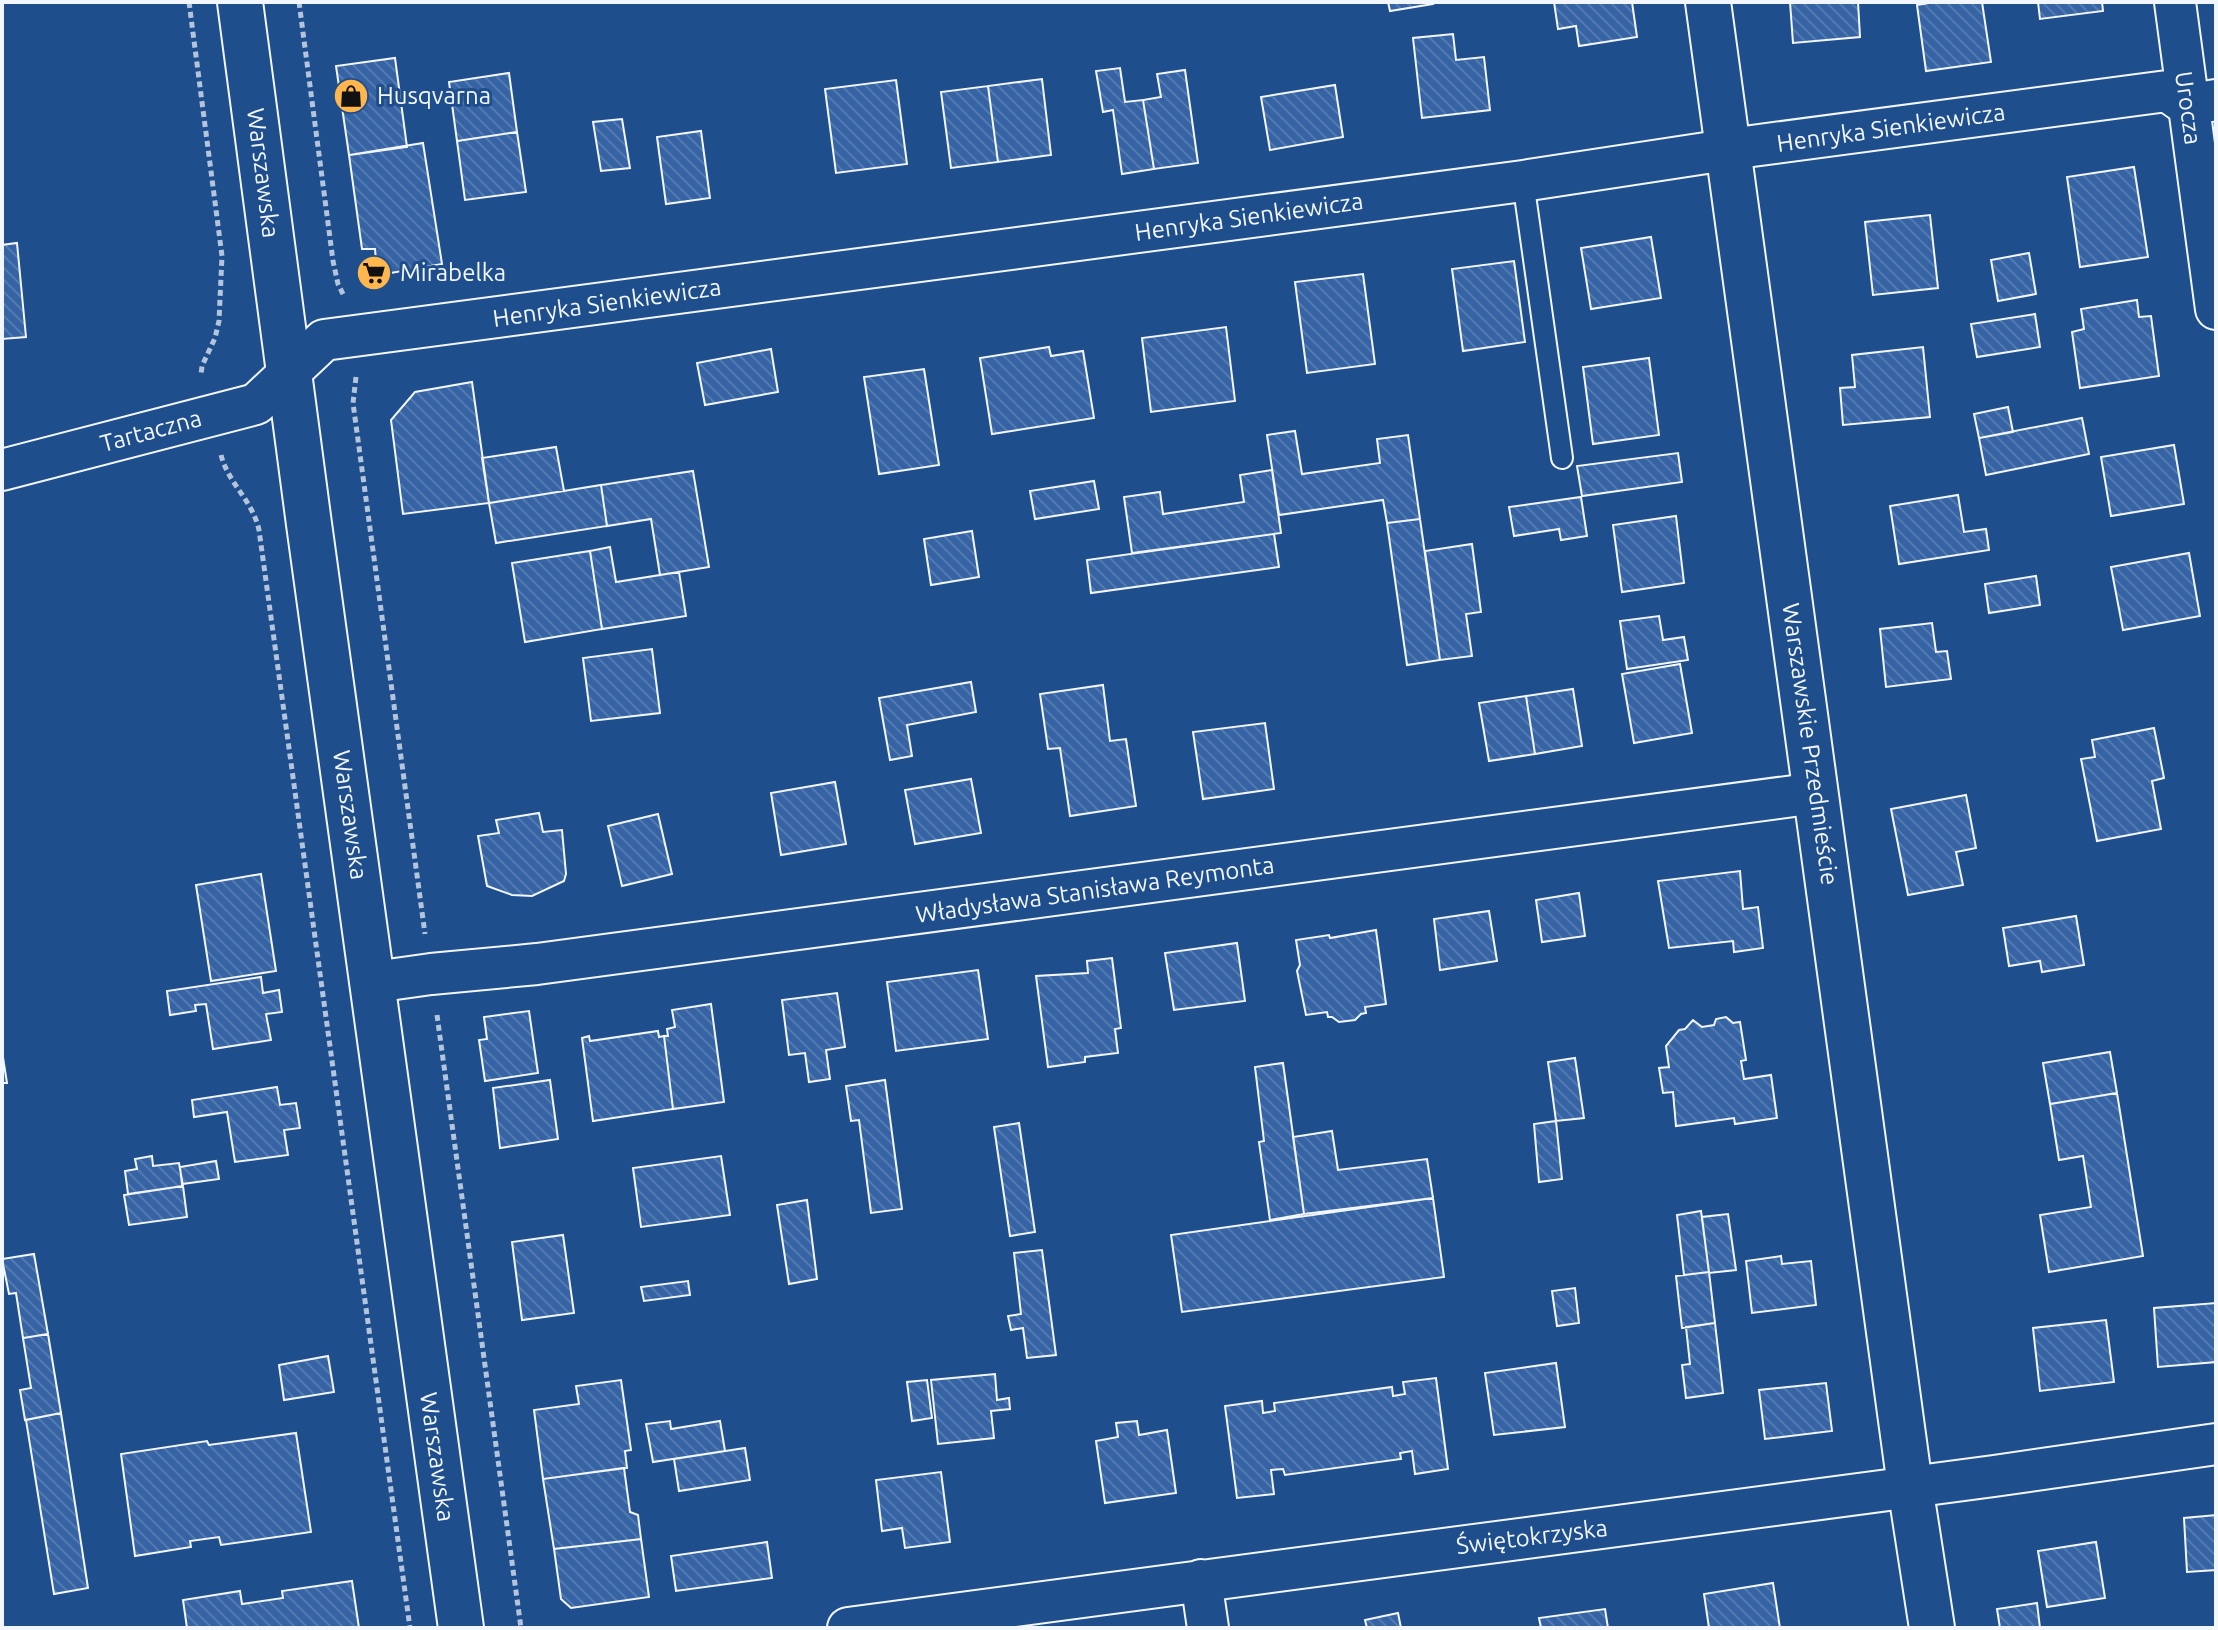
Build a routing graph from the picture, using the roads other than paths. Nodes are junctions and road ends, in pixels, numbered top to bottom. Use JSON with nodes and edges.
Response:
{"nodes":[{"id":1,"x":240,"y":2,"type":"edge"},
{"id":2,"x":1708,"y":2,"type":"edge"},
{"id":3,"x":2175,"y":2,"type":"edge"},
{"id":4,"x":2202,"y":102,"type":"edge"},
{"id":5,"x":1729,"y":150,"type":"junction"},
{"id":6,"x":1523,"y":181,"type":"junction"},
{"id":7,"x":2216,"y":309,"type":"edge"},
{"id":8,"x":290,"y":372,"type":"junction"},
{"id":9,"x":1562,"y":458,"type":"dead end"},
{"id":10,"x":2,"y":470,"type":"edge"},
{"id":11,"x":1816,"y":793,"type":"junction"},
{"id":12,"x":374,"y":982,"type":"junction"},
{"id":13,"x":2216,"y":1444,"type":"edge"},
{"id":14,"x":1910,"y":1486,"type":"junction"},
{"id":15,"x":1201,"y":1580,"type":"junction"},
{"id":16,"x":461,"y":1628,"type":"edge"},
{"id":17,"x":848,"y":1628,"type":"edge"},
{"id":18,"x":1208,"y":1628,"type":"edge"},
{"id":19,"x":1932,"y":1628,"type":"edge"}],
"edges":[{"from":1,"to":8,"type":"street","name":"Warszawska"},
{"from":2,"to":5,"type":"street","name":"Warszawskie Przedmieście"},
{"from":3,"to":4,"type":"street","name":"Urocza"},
{"from":4,"to":5,"type":"street","name":"Henryka Sienkiewicza"},
{"from":4,"to":7,"type":"street","name":"Urocza"},
{"from":5,"to":6,"type":"street","name":"Henryka Sienkiewicza"},
{"from":5,"to":11,"type":"street","name":"Warszawskie Przedmieście"},
{"from":6,"to":8,"type":"street","name":"Henryka Sienkiewicza"},
{"from":6,"to":9,"type":"lane"},
{"from":8,"to":10,"type":"street","name":"Tartaczna"},
{"from":8,"to":12,"type":"street","name":"Warszawska"},
{"from":11,"to":12,"type":"street","name":"Władysława Stanisława Reymonta"},
{"from":11,"to":14,"type":"street","name":"Warszawskie Przedmieście"},
{"from":12,"to":16,"type":"street","name":"Warszawska"},
{"from":13,"to":14,"type":"street","name":"Świętokrzyska"},
{"from":14,"to":15,"type":"street","name":"Świętokrzyska"},
{"from":14,"to":19,"type":"street","name":"Warszawskie Przedmieście"},
{"from":15,"to":17,"type":"street","name":"Świętokrzyska"},
{"from":15,"to":18,"type":"street"}]}
